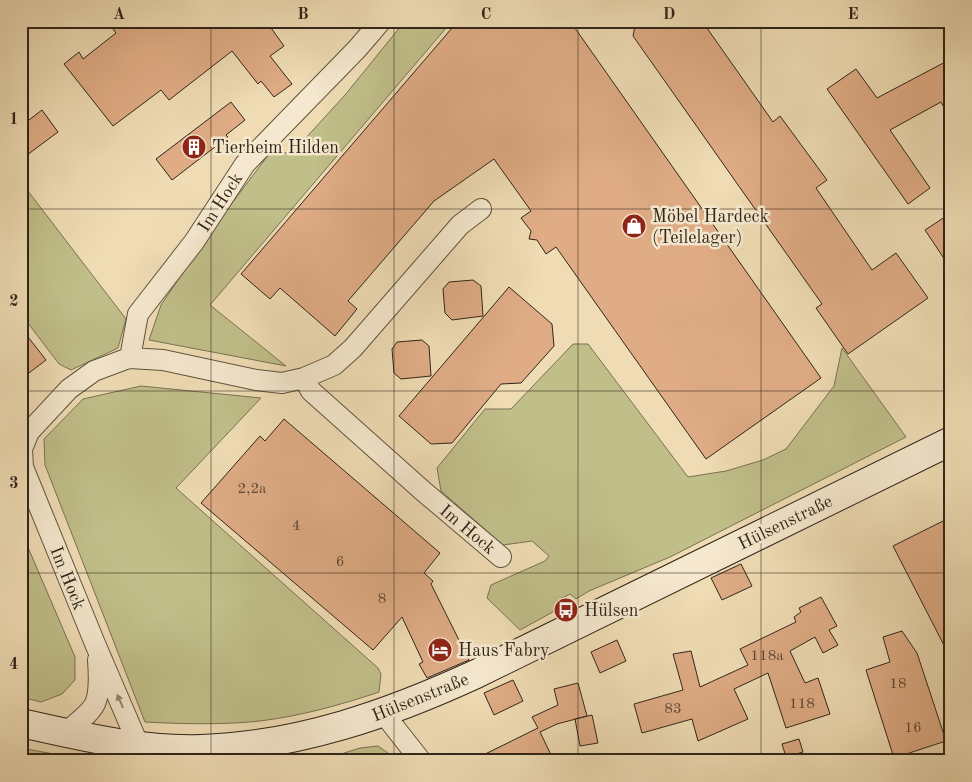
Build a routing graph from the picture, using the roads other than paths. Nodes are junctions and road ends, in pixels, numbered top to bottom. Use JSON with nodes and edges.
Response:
{"nodes":[{"id":1,"x":381,"y":21,"type":"edge"},
{"id":2,"x":481,"y":208,"type":"dead end"},
{"id":3,"x":130,"y":358,"type":"junction"},
{"id":4,"x":304,"y":378,"type":"junction"},
{"id":5,"x":951,"y":441,"type":"edge"},
{"id":6,"x":502,"y":557,"type":"dead end"},
{"id":7,"x":96,"y":646,"type":"junction"},
{"id":8,"x":384,"y":714,"type":"junction"},
{"id":9,"x":21,"y":723,"type":"edge"},
{"id":10,"x":65,"y":733,"type":"junction"},
{"id":11,"x":139,"y":746,"type":"junction"},
{"id":12,"x":422,"y":761,"type":"edge"}],
"edges":[{"from":1,"to":3,"type":"street","name":"Im Hock"},
{"from":2,"to":4,"type":"street","name":"Im Hock"},
{"from":3,"to":4,"type":"street","name":"Im Hock"},
{"from":3,"to":7,"type":"street","name":"Im Hock"},
{"from":4,"to":6,"type":"street","name":"Im Hock"},
{"from":5,"to":8,"type":"main road","name":"Hülsenstraße"},
{"from":7,"to":10,"type":"street","name":"Im Hock"},
{"from":11,"to":7,"type":"street","name":"Im Hock","one_way":true},
{"from":8,"to":11,"type":"main road","name":"Hülsenstraße"},
{"from":8,"to":12,"type":"street"},
{"from":9,"to":10,"type":"main road","name":"Hülsenstraße"},
{"from":10,"to":11,"type":"main road","name":"Hülsenstraße"}]}
